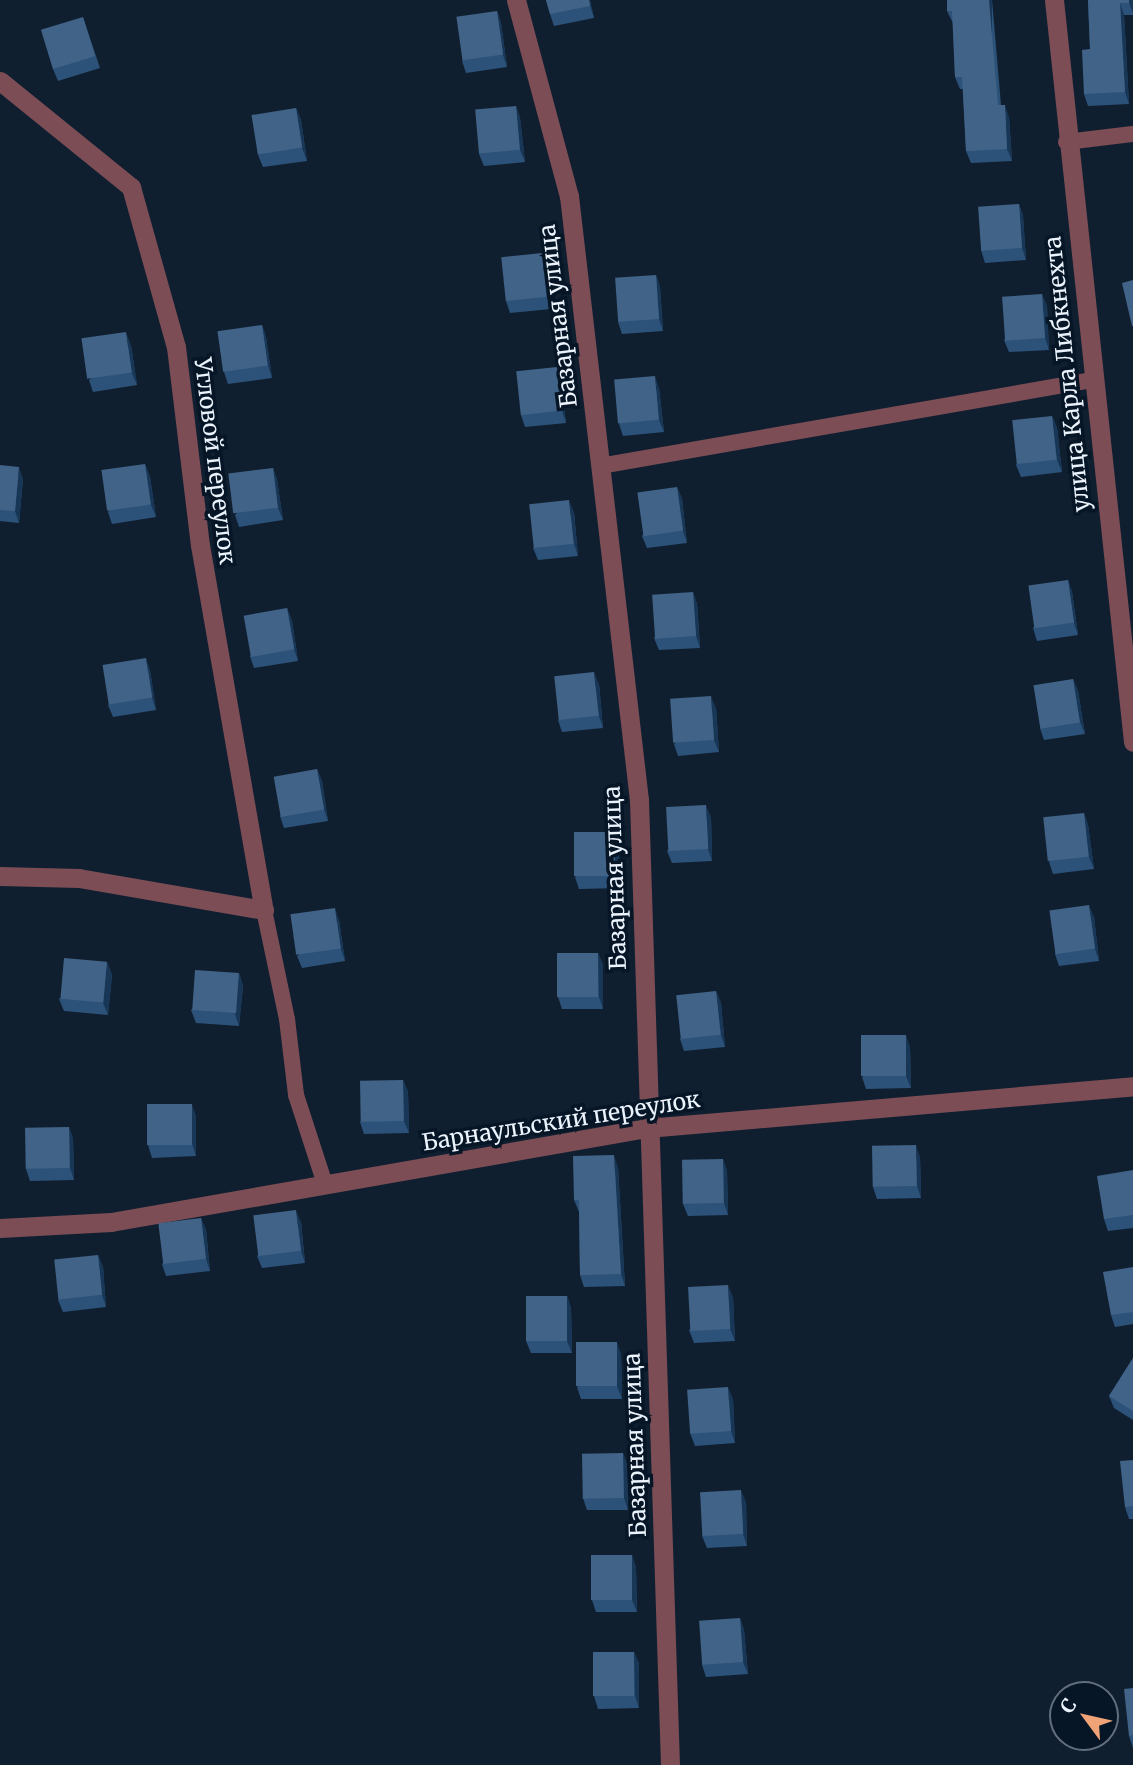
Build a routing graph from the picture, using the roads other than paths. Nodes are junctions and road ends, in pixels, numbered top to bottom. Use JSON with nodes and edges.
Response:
{"nodes":[{"id":1,"x":516,"y":0,"type":"edge"},
{"id":2,"x":1054,"y":0,"type":"edge"},
{"id":3,"x":0,"y":81,"type":"edge"},
{"id":4,"x":1133,"y":134,"type":"edge"},
{"id":5,"x":1066,"y":142,"type":"junction"},
{"id":6,"x":1093,"y":380,"type":"junction"},
{"id":7,"x":600,"y":466,"type":"junction"},
{"id":8,"x":1133,"y":742,"type":"edge"},
{"id":9,"x":0,"y":876,"type":"edge"},
{"id":10,"x":264,"y":910,"type":"junction"},
{"id":11,"x":1133,"y":1086,"type":"edge"},
{"id":12,"x":647,"y":1128,"type":"junction"},
{"id":13,"x":325,"y":1184,"type":"junction"},
{"id":14,"x":0,"y":1227,"type":"edge"},
{"id":15,"x":670,"y":1765,"type":"edge"}],
"edges":[{"from":1,"to":7,"type":"street","name":"Базарная улица"},
{"from":2,"to":5,"type":"street","name":"улица Карла Либкнехта"},
{"from":3,"to":10,"type":"street","name":"Угловой переулок"},
{"from":4,"to":5,"type":"lane"},
{"from":5,"to":6,"type":"street","name":"улица Карла Либкнехта"},
{"from":6,"to":7,"type":"lane"},
{"from":6,"to":8,"type":"street","name":"улица Карла Либкнехта"},
{"from":7,"to":12,"type":"street","name":"Базарная улица"},
{"from":9,"to":10,"type":"street"},
{"from":10,"to":13,"type":"lane","name":"Угловой переулок"},
{"from":11,"to":12,"type":"street","name":"Барнаульский переулок"},
{"from":12,"to":13,"type":"street","name":"Барнаульский переулок"},
{"from":12,"to":15,"type":"street","name":"Базарная улица"},
{"from":13,"to":14,"type":"street","name":"Барнаульский переулок"}]}
